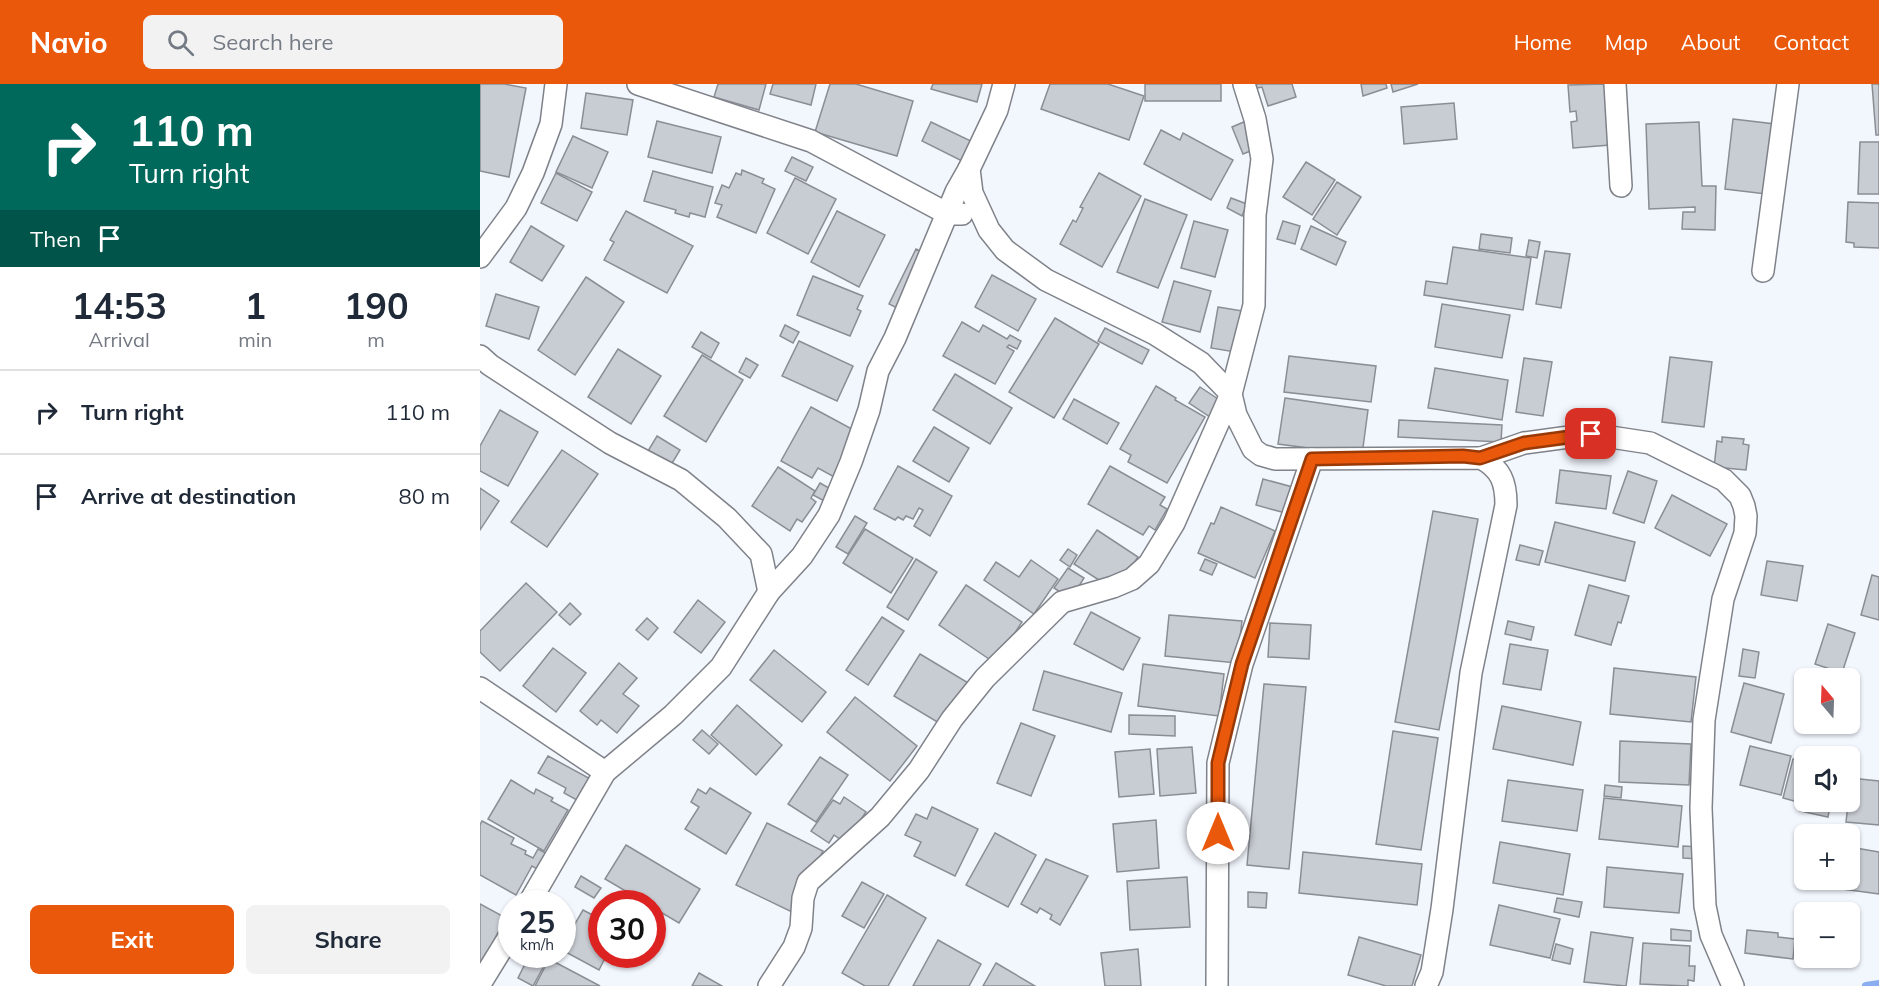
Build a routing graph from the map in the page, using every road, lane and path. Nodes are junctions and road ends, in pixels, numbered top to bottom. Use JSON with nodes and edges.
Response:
{"nodes":[{"id":1,"x":556,"y":84,"type":"edge"},
{"id":2,"x":638,"y":84,"type":"edge"},
{"id":3,"x":1004,"y":84,"type":"edge"},
{"id":4,"x":1244,"y":84,"type":"edge"},
{"id":5,"x":1616,"y":84,"type":"edge"},
{"id":6,"x":1788,"y":84,"type":"edge"},
{"id":7,"x":969,"y":169,"type":"junction"},
{"id":8,"x":1621,"y":186,"type":"dead end"},
{"id":9,"x":981,"y":213,"type":"junction"},
{"id":10,"x":948,"y":214,"type":"junction"},
{"id":11,"x":480,"y":257,"type":"edge"},
{"id":12,"x":1763,"y":271,"type":"dead end"},
{"id":13,"x":480,"y":356,"type":"edge"},
{"id":14,"x":1231,"y":394,"type":"junction"},
{"id":15,"x":1480,"y":458,"type":"junction"},
{"id":16,"x":1312,"y":459,"type":"junction"},
{"id":17,"x":760,"y":554,"type":"junction"},
{"id":18,"x":802,"y":556,"type":"junction"},
{"id":19,"x":769,"y":592,"type":"junction"},
{"id":20,"x":480,"y":688,"type":"edge"},
{"id":21,"x":605,"y":772,"type":"junction"},
{"id":22,"x":537,"y":890,"type":"edge"},
{"id":23,"x":498,"y":955,"type":"edge"},
{"id":24,"x":480,"y":984,"type":"edge"},
{"id":25,"x":769,"y":986,"type":"edge"},
{"id":26,"x":1217,"y":986,"type":"edge"},
{"id":27,"x":1426,"y":986,"type":"edge"},
{"id":28,"x":1733,"y":986,"type":"edge"}],
"edges":[{"from":1,"to":11,"type":"street"},
{"from":2,"to":10,"type":"street"},
{"from":3,"to":7,"type":"street"},
{"from":4,"to":14,"type":"street"},
{"from":5,"to":8,"type":"street"},
{"from":6,"to":12,"type":"street"},
{"from":7,"to":9,"type":"street"},
{"from":7,"to":10,"type":"street"},
{"from":9,"to":10,"type":"street"},
{"from":9,"to":14,"type":"street"},
{"from":10,"to":18,"type":"street"},
{"from":13,"to":17,"type":"street"},
{"from":14,"to":16,"type":"street"},
{"from":14,"to":25,"type":"street"},
{"from":15,"to":16,"type":"street"},
{"from":15,"to":27,"type":"street"},
{"from":15,"to":28,"type":"street"},
{"from":16,"to":26,"type":"street"},
{"from":17,"to":18,"type":"street"},
{"from":17,"to":19,"type":"street"},
{"from":18,"to":19,"type":"street"},
{"from":19,"to":21,"type":"street"},
{"from":20,"to":21,"type":"street"},
{"from":21,"to":22,"type":"street"},
{"from":23,"to":24,"type":"street"}]}
